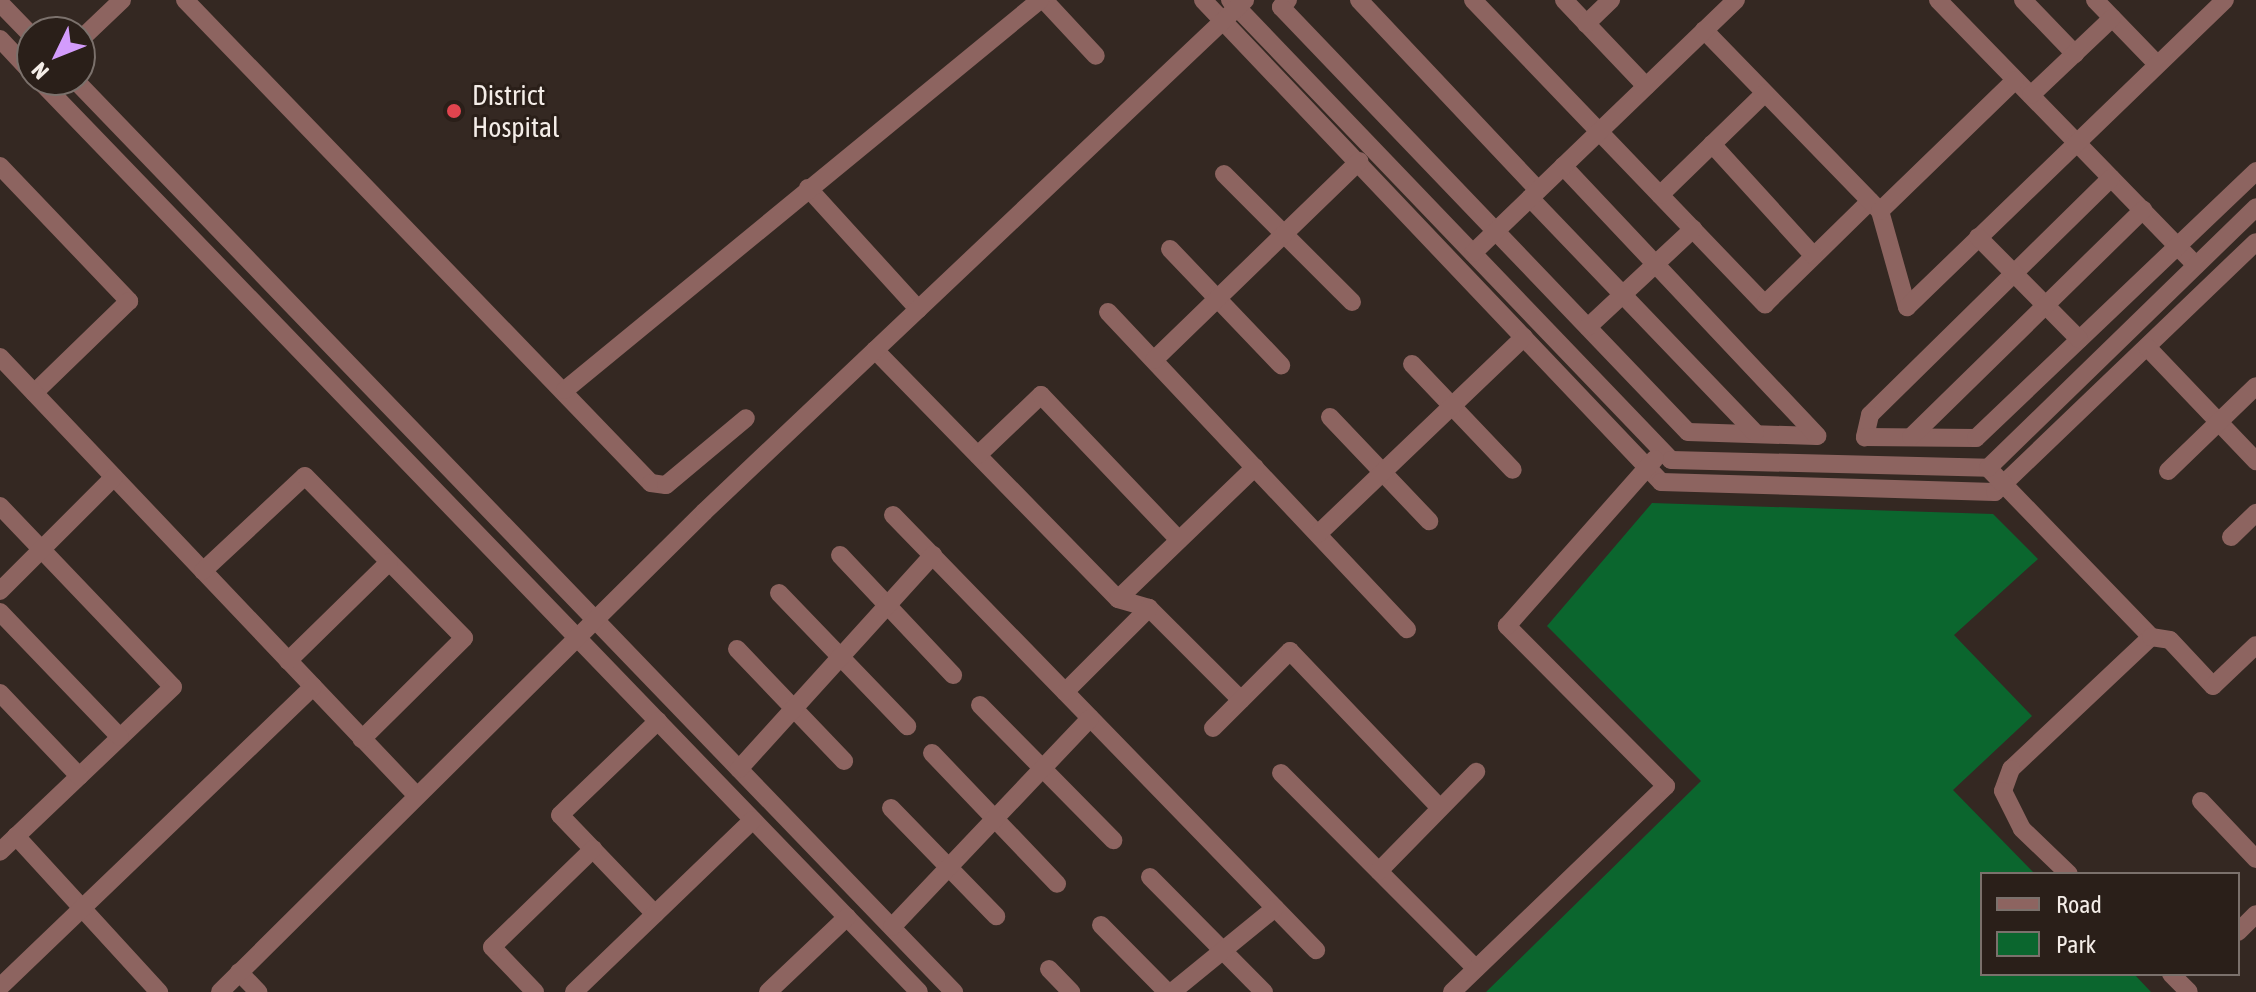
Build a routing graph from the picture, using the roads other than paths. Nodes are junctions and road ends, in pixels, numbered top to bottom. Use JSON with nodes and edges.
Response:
{"nodes":[{"id":1,"x":122,"y":0,"type":"edge"},
{"id":2,"x":185,"y":0,"type":"edge"},
{"id":3,"x":1042,"y":0,"type":"edge"},
{"id":4,"x":1203,"y":0,"type":"edge"},
{"id":5,"x":1288,"y":0,"type":"edge"},
{"id":6,"x":1359,"y":0,"type":"edge"},
{"id":7,"x":1473,"y":0,"type":"edge"},
{"id":8,"x":1564,"y":0,"type":"edge"},
{"id":9,"x":1611,"y":0,"type":"edge"},
{"id":10,"x":1736,"y":0,"type":"edge"},
{"id":11,"x":1938,"y":0,"type":"edge"},
{"id":12,"x":2023,"y":0,"type":"edge"},
{"id":13,"x":2095,"y":0,"type":"edge"},
{"id":14,"x":2220,"y":2,"type":"edge"},
{"id":15,"x":0,"y":3,"type":"edge"},
{"id":16,"x":1234,"y":7,"type":"edge"},
{"id":17,"x":2112,"y":18,"type":"junction"},
{"id":18,"x":16,"y":20,"type":"edge"},
{"id":19,"x":1586,"y":24,"type":"junction"},
{"id":20,"x":96,"y":25,"type":"edge"},
{"id":21,"x":1704,"y":30,"type":"junction"},
{"id":22,"x":0,"y":39,"type":"edge"},
{"id":23,"x":2075,"y":54,"type":"junction"},
{"id":24,"x":16,"y":56,"type":"edge"},
{"id":25,"x":1096,"y":56,"type":"dead end"},
{"id":26,"x":2157,"y":64,"type":"junction"},
{"id":27,"x":2015,"y":80,"type":"junction"},
{"id":28,"x":1646,"y":86,"type":"junction"},
{"id":29,"x":1765,"y":93,"type":"junction"},
{"id":30,"x":2031,"y":95,"type":"junction"},
{"id":31,"x":54,"y":96,"type":"edge"},
{"id":32,"x":90,"y":96,"type":"edge"},
{"id":33,"x":1599,"y":131,"type":"junction"},
{"id":34,"x":2076,"y":141,"type":"junction"},
{"id":35,"x":1712,"y":144,"type":"junction"},
{"id":36,"x":1359,"y":161,"type":"junction"},
{"id":37,"x":1563,"y":166,"type":"junction"},
{"id":38,"x":2256,"y":171,"type":"edge"},
{"id":39,"x":3,"y":174,"type":"edge"},
{"id":40,"x":1224,"y":174,"type":"dead end"},
{"id":41,"x":2111,"y":178,"type":"junction"},
{"id":42,"x":808,"y":188,"type":"junction"},
{"id":43,"x":1534,"y":194,"type":"junction"},
{"id":44,"x":1660,"y":195,"type":"junction"},
{"id":45,"x":1875,"y":206,"type":"junction"},
{"id":46,"x":2256,"y":207,"type":"edge"},
{"id":47,"x":2143,"y":210,"type":"junction"},
{"id":48,"x":1693,"y":229,"type":"junction"},
{"id":49,"x":1496,"y":231,"type":"junction"},
{"id":50,"x":1284,"y":234,"type":"junction"},
{"id":51,"x":1978,"y":237,"type":"junction"},
{"id":52,"x":2256,"y":242,"type":"edge"},
{"id":53,"x":2177,"y":245,"type":"junction"},
{"id":54,"x":1170,"y":249,"type":"dead end"},
{"id":55,"x":1473,"y":253,"type":"junction"},
{"id":56,"x":1814,"y":256,"type":"junction"},
{"id":57,"x":1655,"y":264,"type":"junction"},
{"id":58,"x":2196,"y":265,"type":"junction"},
{"id":59,"x":2014,"y":273,"type":"junction"},
{"id":60,"x":1623,"y":295,"type":"junction"},
{"id":61,"x":1217,"y":299,"type":"junction"},
{"id":62,"x":1352,"y":302,"type":"dead end"},
{"id":63,"x":2045,"y":305,"type":"junction"},
{"id":64,"x":918,"y":309,"type":"junction"},
{"id":65,"x":1108,"y":312,"type":"dead end"},
{"id":66,"x":1588,"y":327,"type":"junction"},
{"id":67,"x":1524,"y":337,"type":"junction"},
{"id":68,"x":2079,"y":339,"type":"junction"},
{"id":69,"x":2147,"y":347,"type":"junction"},
{"id":70,"x":875,"y":350,"type":"junction"},
{"id":71,"x":0,"y":357,"type":"edge"},
{"id":72,"x":1154,"y":360,"type":"junction"},
{"id":73,"x":1412,"y":364,"type":"dead end"},
{"id":74,"x":1281,"y":365,"type":"dead end"},
{"id":75,"x":2256,"y":386,"type":"edge"},
{"id":76,"x":565,"y":390,"type":"junction"},
{"id":77,"x":34,"y":393,"type":"junction"},
{"id":78,"x":1452,"y":406,"type":"junction"},
{"id":79,"x":1330,"y":417,"type":"dead end"},
{"id":80,"x":746,"y":418,"type":"dead end"},
{"id":81,"x":2219,"y":422,"type":"junction"},
{"id":82,"x":1755,"y":433,"type":"junction"},
{"id":83,"x":1911,"y":437,"type":"junction"},
{"id":84,"x":1662,"y":451,"type":"junction"},
{"id":85,"x":978,"y":455,"type":"junction"},
{"id":86,"x":2256,"y":461,"type":"edge"},
{"id":87,"x":1255,"y":467,"type":"junction"},
{"id":88,"x":1647,"y":468,"type":"junction"},
{"id":89,"x":1988,"y":468,"type":"junction"},
{"id":90,"x":1513,"y":470,"type":"dead end"},
{"id":91,"x":2168,"y":471,"type":"dead end"},
{"id":92,"x":1383,"y":472,"type":"junction"},
{"id":93,"x":114,"y":477,"type":"junction"},
{"id":94,"x":2003,"y":484,"type":"junction"},
{"id":95,"x":0,"y":506,"type":"edge"},
{"id":96,"x":2256,"y":513,"type":"edge"},
{"id":97,"x":893,"y":515,"type":"dead end"},
{"id":98,"x":1429,"y":521,"type":"dead end"},
{"id":99,"x":1318,"y":534,"type":"junction"},
{"id":100,"x":2231,"y":537,"type":"dead end"},
{"id":101,"x":1179,"y":540,"type":"junction"},
{"id":102,"x":42,"y":549,"type":"junction"},
{"id":103,"x":840,"y":555,"type":"dead end"},
{"id":104,"x":933,"y":555,"type":"junction"},
{"id":105,"x":389,"y":562,"type":"junction"},
{"id":106,"x":203,"y":571,"type":"junction"},
{"id":107,"x":0,"y":591,"type":"edge"},
{"id":108,"x":779,"y":593,"type":"dead end"},
{"id":109,"x":1118,"y":599,"type":"junction"},
{"id":110,"x":887,"y":606,"type":"junction"},
{"id":111,"x":1149,"y":608,"type":"junction"},
{"id":112,"x":0,"y":612,"type":"edge"},
{"id":113,"x":595,"y":620,"type":"junction"},
{"id":114,"x":1407,"y":629,"type":"dead end"},
{"id":115,"x":577,"y":637,"type":"junction"},
{"id":116,"x":2151,"y":637,"type":"junction"},
{"id":117,"x":737,"y":649,"type":"dead end"},
{"id":118,"x":841,"y":657,"type":"junction"},
{"id":119,"x":2252,"y":658,"type":"edge"},
{"id":120,"x":288,"y":661,"type":"junction"},
{"id":121,"x":953,"y":675,"type":"dead end"},
{"id":122,"x":313,"y":687,"type":"junction"},
{"id":123,"x":1065,"y":692,"type":"junction"},
{"id":124,"x":0,"y":693,"type":"edge"},
{"id":125,"x":1241,"y":700,"type":"junction"},
{"id":126,"x":980,"y":705,"type":"dead end"},
{"id":127,"x":794,"y":709,"type":"junction"},
{"id":128,"x":1090,"y":718,"type":"junction"},
{"id":129,"x":658,"y":721,"type":"junction"},
{"id":130,"x":907,"y":726,"type":"dead end"},
{"id":131,"x":1213,"y":728,"type":"dead end"},
{"id":132,"x":120,"y":737,"type":"junction"},
{"id":133,"x":362,"y":739,"type":"junction"},
{"id":134,"x":932,"y":753,"type":"dead end"},
{"id":135,"x":844,"y":761,"type":"dead end"},
{"id":136,"x":1043,"y":768,"type":"junction"},
{"id":137,"x":739,"y":769,"type":"junction"},
{"id":138,"x":1476,"y":772,"type":"dead end"},
{"id":139,"x":1281,"y":773,"type":"dead end"},
{"id":140,"x":79,"y":776,"type":"junction"},
{"id":141,"x":417,"y":796,"type":"junction"},
{"id":142,"x":2201,"y":801,"type":"dead end"},
{"id":143,"x":891,"y":808,"type":"dead end"},
{"id":144,"x":1440,"y":808,"type":"junction"},
{"id":145,"x":994,"y":819,"type":"junction"},
{"id":146,"x":753,"y":820,"type":"junction"},
{"id":147,"x":16,"y":836,"type":"junction"},
{"id":148,"x":1113,"y":840,"type":"dead end"},
{"id":149,"x":593,"y":849,"type":"junction"},
{"id":150,"x":0,"y":852,"type":"edge"},
{"id":151,"x":2256,"y":859,"type":"edge"},
{"id":152,"x":949,"y":867,"type":"junction"},
{"id":153,"x":1379,"y":871,"type":"junction"},
{"id":154,"x":2067,"y":872,"type":"edge"},
{"id":155,"x":1150,"y":877,"type":"dead end"},
{"id":156,"x":1057,"y":884,"type":"dead end"},
{"id":157,"x":1275,"y":908,"type":"junction"},
{"id":158,"x":82,"y":909,"type":"junction"},
{"id":159,"x":655,"y":914,"type":"junction"},
{"id":160,"x":2256,"y":914,"type":"edge"},
{"id":161,"x":996,"y":916,"type":"dead end"},
{"id":162,"x":847,"y":917,"type":"junction"},
{"id":163,"x":1101,"y":925,"type":"dead end"},
{"id":164,"x":892,"y":927,"type":"junction"},
{"id":165,"x":2240,"y":930,"type":"edge"},
{"id":166,"x":1316,"y":950,"type":"dead end"},
{"id":167,"x":1223,"y":951,"type":"junction"},
{"id":168,"x":1049,"y":969,"type":"dead end"},
{"id":169,"x":1476,"y":969,"type":"junction"},
{"id":170,"x":239,"y":972,"type":"junction"},
{"id":171,"x":0,"y":987,"type":"edge"},
{"id":172,"x":159,"y":992,"type":"edge"},
{"id":173,"x":220,"y":992,"type":"edge"},
{"id":174,"x":258,"y":992,"type":"edge"},
{"id":175,"x":535,"y":992,"type":"edge"},
{"id":176,"x":574,"y":992,"type":"edge"},
{"id":177,"x":768,"y":992,"type":"edge"},
{"id":178,"x":919,"y":992,"type":"edge"},
{"id":179,"x":954,"y":992,"type":"edge"},
{"id":180,"x":1071,"y":992,"type":"edge"},
{"id":181,"x":1170,"y":992,"type":"edge"},
{"id":182,"x":1264,"y":992,"type":"edge"},
{"id":183,"x":1452,"y":992,"type":"edge"}],
"edges":[{"from":1,"to":20,"type":"street"},
{"from":2,"to":76,"type":"street"},
{"from":3,"to":25,"type":"street"},
{"from":3,"to":42,"type":"street"},
{"from":4,"to":16,"type":"street"},
{"from":5,"to":49,"type":"street"},
{"from":6,"to":43,"type":"street"},
{"from":7,"to":33,"type":"street"},
{"from":8,"to":19,"type":"street"},
{"from":9,"to":19,"type":"street"},
{"from":10,"to":21,"type":"street"},
{"from":11,"to":27,"type":"street"},
{"from":12,"to":23,"type":"street"},
{"from":13,"to":17,"type":"street"},
{"from":14,"to":26,"type":"street"},
{"from":15,"to":18,"type":"street"},
{"from":16,"to":36,"type":"street"},
{"from":16,"to":55,"type":"street"},
{"from":16,"to":64,"type":"street"},
{"from":17,"to":23,"type":"street"},
{"from":17,"to":26,"type":"street"},
{"from":19,"to":28,"type":"street"},
{"from":21,"to":28,"type":"street"},
{"from":21,"to":29,"type":"street"},
{"from":22,"to":24,"type":"street"},
{"from":23,"to":30,"type":"street"},
{"from":26,"to":34,"type":"street"},
{"from":27,"to":30,"type":"street"},
{"from":27,"to":45,"type":"street"},
{"from":28,"to":33,"type":"street"},
{"from":29,"to":35,"type":"street"},
{"from":29,"to":45,"type":"street"},
{"from":30,"to":34,"type":"street"},
{"from":31,"to":115,"type":"street"},
{"from":32,"to":113,"type":"street"},
{"from":33,"to":37,"type":"street"},
{"from":33,"to":44,"type":"street"},
{"from":34,"to":41,"type":"street"},
{"from":34,"to":51,"type":"street"},
{"from":35,"to":44,"type":"street"},
{"from":35,"to":56,"type":"street"},
{"from":36,"to":50,"type":"street"},
{"from":36,"to":67,"type":"street"},
{"from":37,"to":43,"type":"street"},
{"from":37,"to":57,"type":"street"},
{"from":38,"to":53,"type":"street"},
{"from":39,"to":77,"type":"street"},
{"from":40,"to":50,"type":"street"},
{"from":41,"to":47,"type":"street"},
{"from":41,"to":59,"type":"street"},
{"from":42,"to":64,"type":"street"},
{"from":42,"to":76,"type":"street"},
{"from":43,"to":49,"type":"street"},
{"from":43,"to":60,"type":"street"},
{"from":44,"to":48,"type":"street"},
{"from":45,"to":51,"type":"street"},
{"from":45,"to":56,"type":"street"},
{"from":46,"to":58,"type":"street"},
{"from":47,"to":53,"type":"street"},
{"from":47,"to":63,"type":"street"},
{"from":48,"to":56,"type":"street"},
{"from":48,"to":57,"type":"street"},
{"from":49,"to":55,"type":"street"},
{"from":49,"to":66,"type":"street"},
{"from":50,"to":61,"type":"street"},
{"from":50,"to":62,"type":"street"},
{"from":51,"to":59,"type":"street"},
{"from":52,"to":69,"type":"street"},
{"from":53,"to":58,"type":"street"},
{"from":53,"to":68,"type":"street"},
{"from":54,"to":61,"type":"street"},
{"from":55,"to":84,"type":"street"},
{"from":57,"to":60,"type":"street"},
{"from":57,"to":82,"type":"street"},
{"from":58,"to":89,"type":"street"},
{"from":59,"to":63,"type":"street"},
{"from":59,"to":83,"type":"street"},
{"from":60,"to":66,"type":"street"},
{"from":60,"to":82,"type":"street"},
{"from":61,"to":72,"type":"street"},
{"from":61,"to":74,"type":"street"},
{"from":63,"to":68,"type":"street"},
{"from":63,"to":83,"type":"street"},
{"from":64,"to":70,"type":"street"},
{"from":65,"to":72,"type":"street"},
{"from":66,"to":82,"type":"street"},
{"from":67,"to":78,"type":"street"},
{"from":67,"to":88,"type":"street"},
{"from":68,"to":83,"type":"street"},
{"from":69,"to":81,"type":"street"},
{"from":69,"to":94,"type":"street"},
{"from":70,"to":85,"type":"street"},
{"from":70,"to":113,"type":"street"},
{"from":71,"to":77,"type":"street"},
{"from":72,"to":87,"type":"street"},
{"from":73,"to":78,"type":"street"},
{"from":75,"to":81,"type":"street"},
{"from":76,"to":80,"type":"street"},
{"from":77,"to":93,"type":"street"},
{"from":78,"to":90,"type":"street"},
{"from":78,"to":92,"type":"street"},
{"from":79,"to":92,"type":"street"},
{"from":81,"to":86,"type":"street"},
{"from":81,"to":91,"type":"street"},
{"from":84,"to":88,"type":"street"},
{"from":84,"to":89,"type":"street"},
{"from":85,"to":101,"type":"street"},
{"from":85,"to":109,"type":"street"},
{"from":87,"to":99,"type":"street"},
{"from":87,"to":101,"type":"street"},
{"from":88,"to":94,"type":"street"},
{"from":88,"to":169,"type":"street"},
{"from":89,"to":94,"type":"street"},
{"from":92,"to":98,"type":"street"},
{"from":92,"to":99,"type":"street"},
{"from":93,"to":102,"type":"street"},
{"from":93,"to":106,"type":"street"},
{"from":94,"to":116,"type":"street"},
{"from":95,"to":102,"type":"street"},
{"from":96,"to":100,"type":"street"},
{"from":97,"to":104,"type":"street"},
{"from":99,"to":114,"type":"street"},
{"from":101,"to":109,"type":"street"},
{"from":102,"to":107,"type":"street"},
{"from":102,"to":132,"type":"street"},
{"from":103,"to":110,"type":"street"},
{"from":104,"to":110,"type":"street"},
{"from":104,"to":123,"type":"street"},
{"from":105,"to":106,"type":"street"},
{"from":105,"to":120,"type":"street"},
{"from":105,"to":133,"type":"street"},
{"from":106,"to":120,"type":"street"},
{"from":108,"to":118,"type":"street"},
{"from":109,"to":111,"type":"street"},
{"from":110,"to":118,"type":"street"},
{"from":110,"to":121,"type":"street"},
{"from":111,"to":123,"type":"street"},
{"from":111,"to":125,"type":"street"},
{"from":112,"to":132,"type":"street"},
{"from":113,"to":115,"type":"street"},
{"from":113,"to":137,"type":"street"},
{"from":115,"to":129,"type":"street"},
{"from":115,"to":141,"type":"street"},
{"from":116,"to":119,"type":"street"},
{"from":116,"to":154,"type":"street"},
{"from":117,"to":127,"type":"street"},
{"from":118,"to":127,"type":"street"},
{"from":118,"to":130,"type":"street"},
{"from":120,"to":122,"type":"street"},
{"from":122,"to":133,"type":"street"},
{"from":122,"to":158,"type":"street"},
{"from":123,"to":128,"type":"street"},
{"from":124,"to":140,"type":"street"},
{"from":125,"to":131,"type":"street"},
{"from":125,"to":144,"type":"street"},
{"from":126,"to":136,"type":"street"},
{"from":127,"to":135,"type":"street"},
{"from":127,"to":137,"type":"street"},
{"from":128,"to":136,"type":"street"},
{"from":128,"to":157,"type":"street"},
{"from":129,"to":146,"type":"street"},
{"from":129,"to":149,"type":"street"},
{"from":132,"to":140,"type":"street"},
{"from":133,"to":141,"type":"street"},
{"from":134,"to":145,"type":"street"},
{"from":136,"to":145,"type":"street"},
{"from":136,"to":148,"type":"street"},
{"from":137,"to":164,"type":"street"},
{"from":138,"to":144,"type":"street"},
{"from":139,"to":153,"type":"street"},
{"from":140,"to":147,"type":"street"},
{"from":141,"to":170,"type":"street"},
{"from":142,"to":151,"type":"street"},
{"from":143,"to":152,"type":"street"},
{"from":144,"to":153,"type":"street"},
{"from":145,"to":152,"type":"street"},
{"from":145,"to":156,"type":"street"},
{"from":146,"to":159,"type":"street"},
{"from":146,"to":162,"type":"street"},
{"from":147,"to":150,"type":"street"},
{"from":147,"to":158,"type":"street"},
{"from":149,"to":159,"type":"street"},
{"from":149,"to":175,"type":"street"},
{"from":152,"to":161,"type":"street"},
{"from":152,"to":164,"type":"street"},
{"from":153,"to":169,"type":"street"},
{"from":155,"to":167,"type":"street"},
{"from":157,"to":166,"type":"street"},
{"from":157,"to":167,"type":"street"},
{"from":158,"to":171,"type":"street"},
{"from":158,"to":172,"type":"street"},
{"from":159,"to":176,"type":"street"},
{"from":160,"to":165,"type":"street"},
{"from":162,"to":177,"type":"street"},
{"from":162,"to":178,"type":"street"},
{"from":163,"to":181,"type":"street"},
{"from":164,"to":179,"type":"street"},
{"from":167,"to":181,"type":"street"},
{"from":167,"to":182,"type":"street"},
{"from":168,"to":180,"type":"street"},
{"from":169,"to":183,"type":"street"},
{"from":170,"to":173,"type":"street"},
{"from":170,"to":174,"type":"street"}]}
